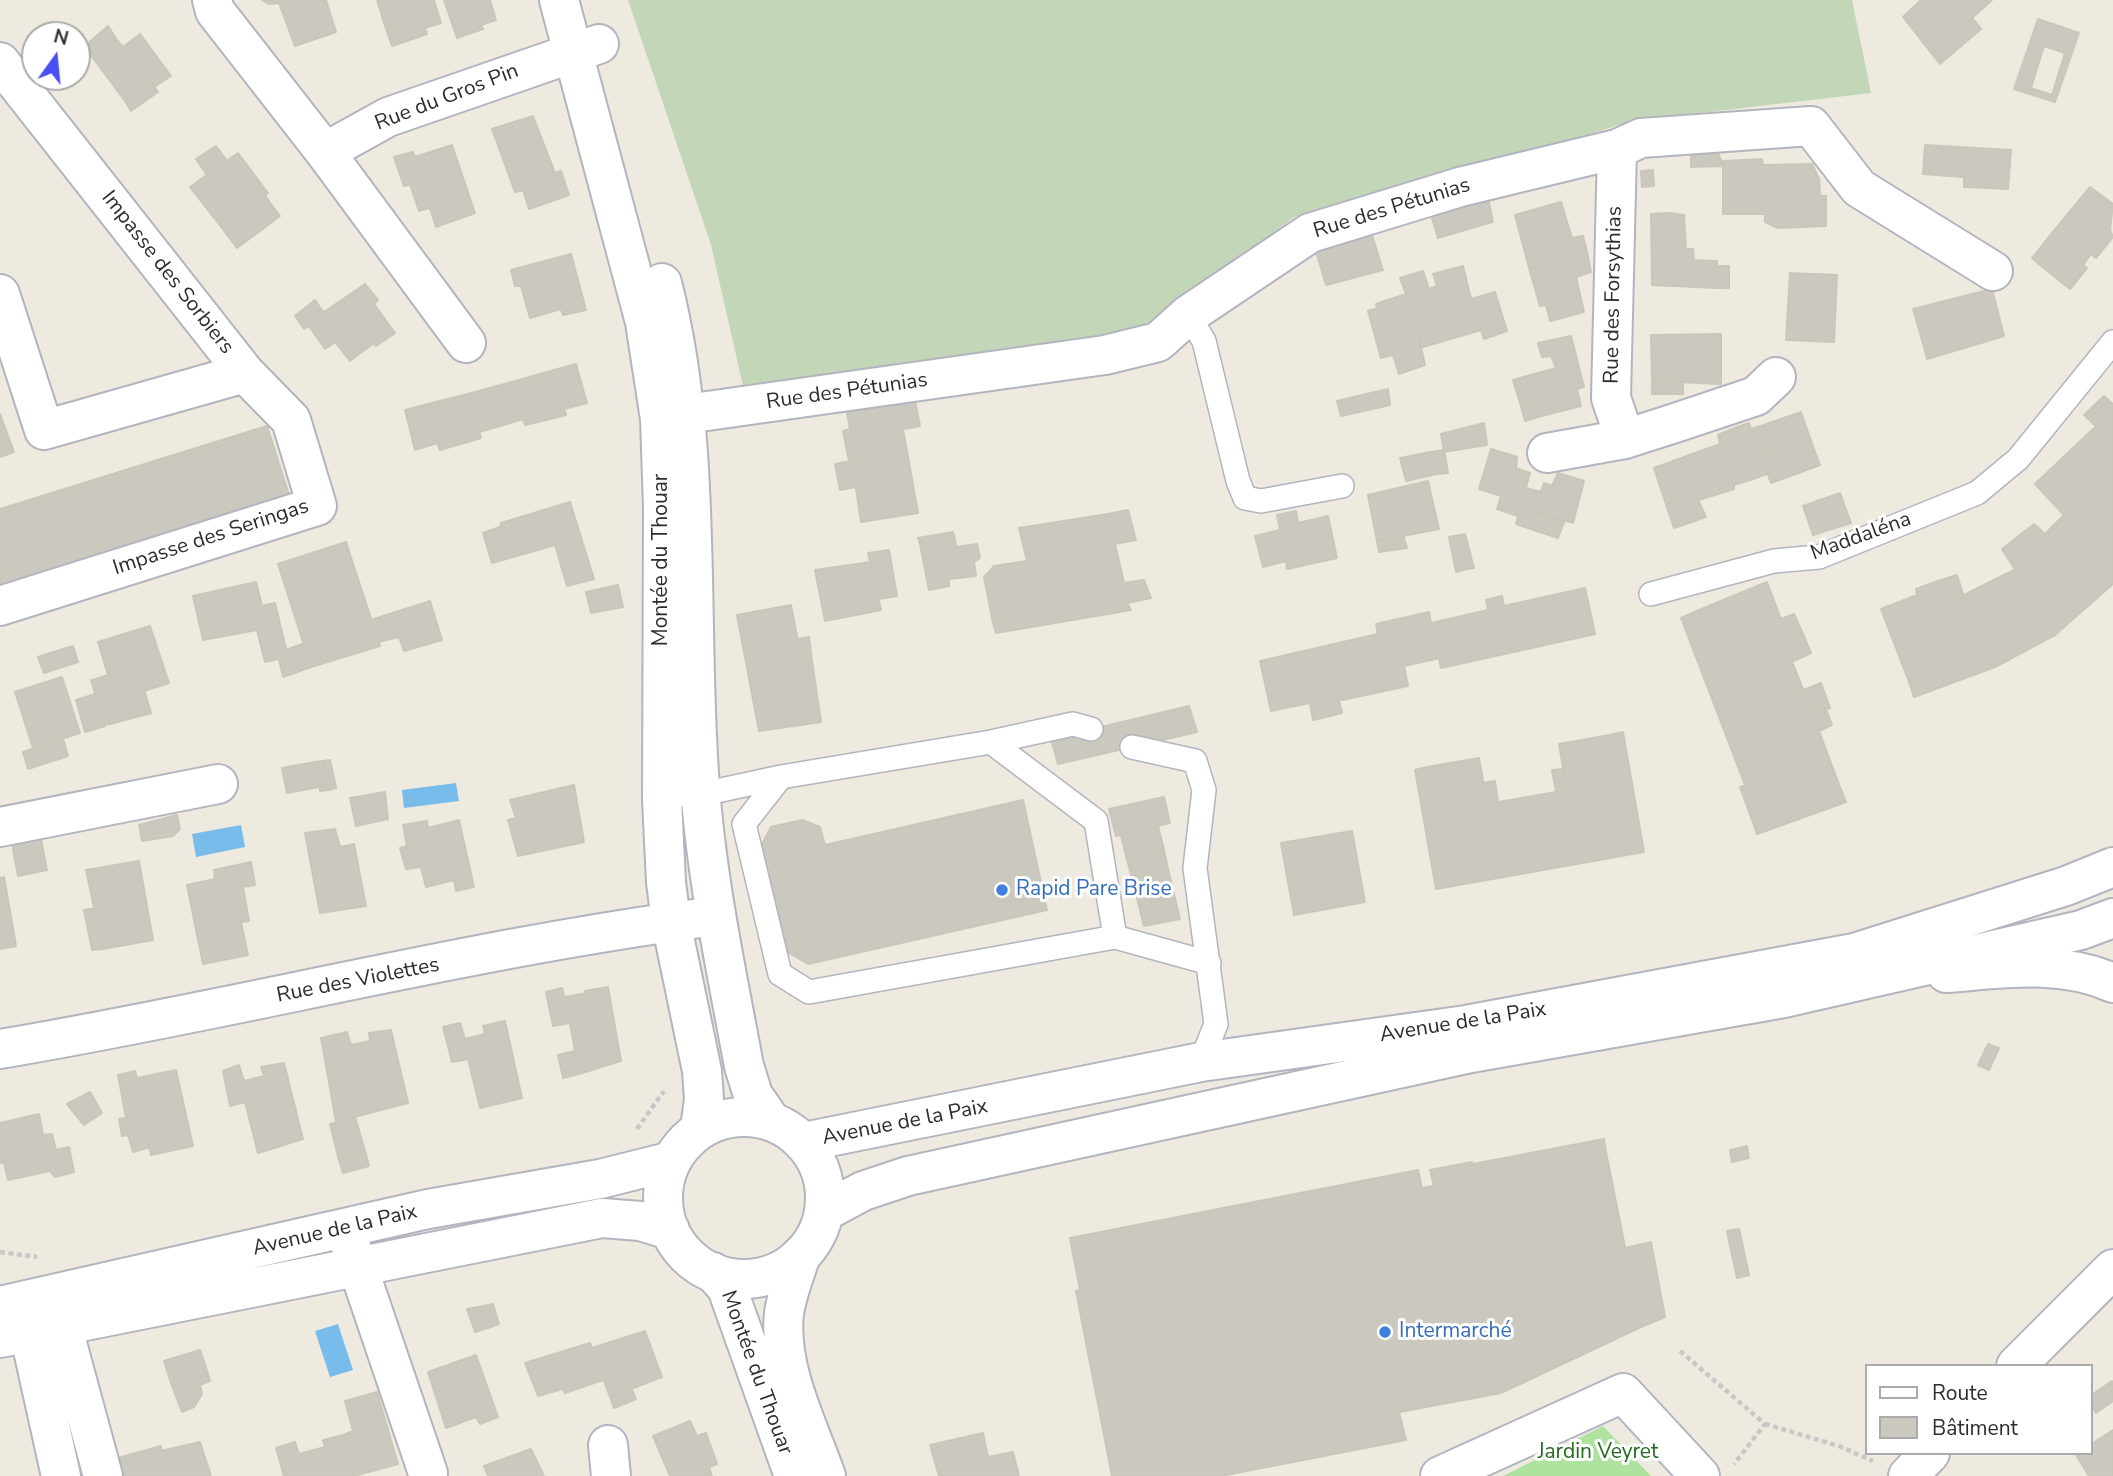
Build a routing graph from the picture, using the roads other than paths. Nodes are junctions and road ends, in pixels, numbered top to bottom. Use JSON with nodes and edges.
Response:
{"nodes":[{"id":1,"x":212,"y":0,"type":"edge"},
{"id":2,"x":559,"y":0,"type":"edge"},
{"id":3,"x":587,"y":0,"type":"edge"},
{"id":4,"x":587,"y":48,"type":"junction"},
{"id":5,"x":0,"y":62,"type":"edge"},
{"id":6,"x":1617,"y":149,"type":"junction"},
{"id":7,"x":325,"y":152,"type":"junction"},
{"id":8,"x":1993,"y":271,"type":"dead end"},
{"id":9,"x":0,"y":294,"type":"edge"},
{"id":10,"x":1188,"y":315,"type":"junction"},
{"id":11,"x":2113,"y":342,"type":"edge"},
{"id":12,"x":466,"y":343,"type":"dead end"},
{"id":13,"x":245,"y":373,"type":"junction"},
{"id":14,"x":1776,"y":377,"type":"dead end"},
{"id":15,"x":686,"y":414,"type":"junction"},
{"id":16,"x":1625,"y":439,"type":"junction"},
{"id":17,"x":1547,"y":453,"type":"dead end"},
{"id":18,"x":1342,"y":486,"type":"dead end"},
{"id":19,"x":1651,"y":594,"type":"dead end"},
{"id":20,"x":0,"y":607,"type":"edge"},
{"id":21,"x":1091,"y":729,"type":"dead end"},
{"id":22,"x":991,"y":742,"type":"junction"},
{"id":23,"x":1132,"y":747,"type":"dead end"},
{"id":24,"x":781,"y":777,"type":"junction"},
{"id":25,"x":218,"y":784,"type":"dead end"},
{"id":26,"x":700,"y":795,"type":"junction"},
{"id":27,"x":662,"y":800,"type":"junction"},
{"id":28,"x":0,"y":827,"type":"edge"},
{"id":29,"x":2113,"y":867,"type":"edge"},
{"id":30,"x":716,"y":916,"type":"junction"},
{"id":31,"x":2113,"y":918,"type":"edge"},
{"id":32,"x":670,"y":922,"type":"junction"},
{"id":33,"x":1115,"y":937,"type":"junction"},
{"id":34,"x":1209,"y":962,"type":"junction"},
{"id":35,"x":1874,"y":978,"type":"junction"},
{"id":36,"x":2113,"y":983,"type":"edge"},
{"id":37,"x":0,"y":1049,"type":"edge"},
{"id":38,"x":1201,"y":1062,"type":"junction"},
{"id":39,"x":771,"y":1121,"type":"junction"},
{"id":40,"x":700,"y":1129,"type":"junction"},
{"id":41,"x":803,"y":1142,"type":"junction"},
{"id":42,"x":672,"y":1161,"type":"junction"},
{"id":43,"x":824,"y":1212,"type":"junction"},
{"id":44,"x":670,"y":1230,"type":"junction"},
{"id":45,"x":351,"y":1247,"type":"junction"},
{"id":46,"x":802,"y":1255,"type":"junction"},
{"id":47,"x":2113,"y":1269,"type":"edge"},
{"id":48,"x":713,"y":1272,"type":"junction"},
{"id":49,"x":17,"y":1317,"type":"edge"},
{"id":50,"x":2018,"y":1364,"type":"edge"},
{"id":51,"x":1928,"y":1455,"type":"edge"},
{"id":52,"x":1716,"y":1471,"type":"edge"},
{"id":53,"x":428,"y":1473,"type":"dead end"},
{"id":54,"x":61,"y":1476,"type":"edge"},
{"id":55,"x":103,"y":1476,"type":"edge"},
{"id":56,"x":794,"y":1476,"type":"edge"},
{"id":57,"x":826,"y":1476,"type":"edge"},
{"id":58,"x":1440,"y":1476,"type":"edge"},
{"id":59,"x":1908,"y":1476,"type":"edge"}],
"edges":[{"from":1,"to":7,"type":"street"},
{"from":2,"to":4,"type":"street","name":"Montée du Thouar"},
{"from":3,"to":4,"type":"street","name":"Montée du Thouar"},
{"from":4,"to":7,"type":"street","name":"Rue du Gros Pin"},
{"from":4,"to":15,"type":"street","name":"Montée du Thouar"},
{"from":4,"to":27,"type":"street","name":"Montée du Thouar"},
{"from":5,"to":13,"type":"street","name":"Impasse des Sorbiers"},
{"from":6,"to":8,"type":"street","name":"Rue des Pétunias"},
{"from":6,"to":10,"type":"street","name":"Rue des Pétunias"},
{"from":6,"to":16,"type":"street","name":"Rue des Forsythias"},
{"from":7,"to":12,"type":"street"},
{"from":9,"to":13,"type":"street","name":"Impasse des Sorbiers"},
{"from":10,"to":15,"type":"street","name":"Rue des Pétunias"},
{"from":10,"to":18,"type":"lane"},
{"from":11,"to":19,"type":"lane","name":"Maddaléna"},
{"from":13,"to":20,"type":"street","name":"Impasse des Seringas"},
{"from":14,"to":16,"type":"street"},
{"from":15,"to":26,"type":"street","name":"Montée du Thouar"},
{"from":16,"to":17,"type":"street"},
{"from":21,"to":22,"type":"lane"},
{"from":22,"to":24,"type":"lane"},
{"from":22,"to":33,"type":"lane"},
{"from":23,"to":34,"type":"lane"},
{"from":24,"to":26,"type":"lane"},
{"from":24,"to":33,"type":"lane"},
{"from":25,"to":28,"type":"street"},
{"from":26,"to":27,"type":"lane"},
{"from":26,"to":30,"type":"street","name":"Montée du Thouar"},
{"from":27,"to":32,"type":"street","name":"Montée du Thouar"},
{"from":29,"to":38,"type":"street","name":"Avenue de la Paix"},
{"from":30,"to":32,"type":"street","name":"Rue des Violettes"},
{"from":30,"to":39,"type":"street","name":"Montée du Thouar"},
{"from":31,"to":35,"type":"street","name":"Avenue de la Paix"},
{"from":32,"to":37,"type":"street","name":"Rue des Violettes"},
{"from":32,"to":40,"type":"street","name":"Montée du Thouar"},
{"from":33,"to":34,"type":"lane"},
{"from":34,"to":38,"type":"lane"},
{"from":35,"to":36,"type":"street"},
{"from":35,"to":43,"type":"street","name":"Avenue de la Paix"},
{"from":38,"to":41,"type":"street","name":"Avenue de la Paix"},
{"from":39,"to":40,"type":"street"},
{"from":39,"to":41,"type":"street"},
{"from":40,"to":42,"type":"street"},
{"from":41,"to":43,"type":"street"},
{"from":42,"to":44,"type":"street"},
{"from":42,"to":45,"type":"street","name":"Avenue de la Paix"},
{"from":43,"to":46,"type":"street"},
{"from":44,"to":45,"type":"street","name":"Avenue de la Paix"},
{"from":44,"to":48,"type":"street"},
{"from":45,"to":49,"type":"street","name":"Avenue de la Paix"},
{"from":45,"to":49,"type":"street","name":"Avenue de la Paix"},
{"from":45,"to":53,"type":"street"},
{"from":46,"to":48,"type":"street"},
{"from":46,"to":57,"type":"street","name":"Montée du Thouar"},
{"from":47,"to":50,"type":"street"},
{"from":48,"to":56,"type":"street","name":"Montée du Thouar"},
{"from":49,"to":54,"type":"street"},
{"from":49,"to":55,"type":"street"},
{"from":51,"to":59,"type":"street"},
{"from":52,"to":58,"type":"street"}]}
